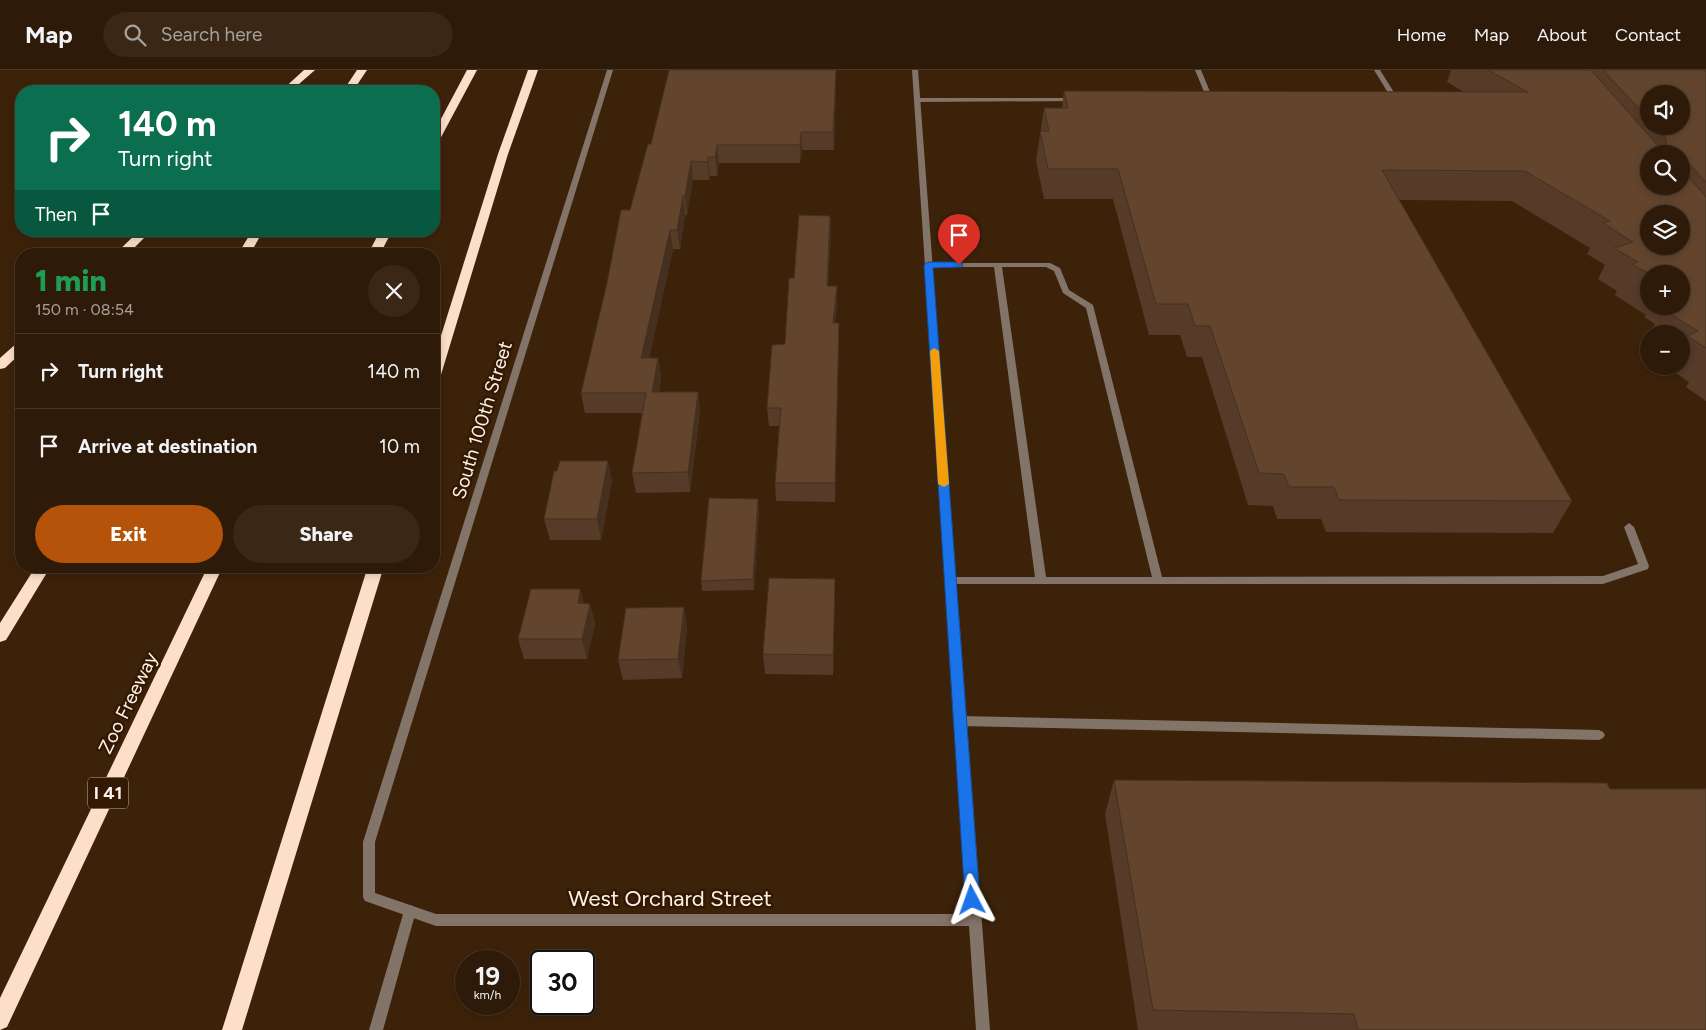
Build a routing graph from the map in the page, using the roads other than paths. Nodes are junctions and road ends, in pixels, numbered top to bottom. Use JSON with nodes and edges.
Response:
{"nodes":[{"id":1,"x":310,"y":70,"type":"edge"},
{"id":2,"x":362,"y":70,"type":"edge"},
{"id":3,"x":472,"y":70,"type":"edge"},
{"id":4,"x":533,"y":70,"type":"edge"},
{"id":5,"x":610,"y":70,"type":"edge"},
{"id":6,"x":915,"y":70,"type":"edge"},
{"id":7,"x":1198,"y":70,"type":"edge"},
{"id":8,"x":1377,"y":70,"type":"edge"},
{"id":9,"x":293,"y":85,"type":"edge"},
{"id":10,"x":352,"y":85,"type":"edge"},
{"id":11,"x":1210,"y":99,"type":"junction"},
{"id":12,"x":1220,"y":99,"type":"edge"},
{"id":13,"x":1382,"y":99,"type":"edge"},
{"id":14,"x":917,"y":100,"type":"junction"},
{"id":15,"x":1083,"y":100,"type":"edge"},
{"id":16,"x":1200,"y":100,"type":"edge"},
{"id":17,"x":440,"y":130,"type":"edge"},
{"id":18,"x":139,"y":237,"type":"edge"},
{"id":19,"x":254,"y":237,"type":"edge"},
{"id":20,"x":128,"y":248,"type":"edge"},
{"id":21,"x":248,"y":248,"type":"edge"},
{"id":22,"x":928,"y":265,"type":"junction"},
{"id":23,"x":998,"y":265,"type":"junction"},
{"id":24,"x":15,"y":351,"type":"edge"},
{"id":25,"x":440,"y":359,"type":"edge"},
{"id":26,"x":0,"y":365,"type":"edge"},
{"id":27,"x":1629,"y":527,"type":"dead end"},
{"id":28,"x":40,"y":573,"type":"edge"},
{"id":29,"x":213,"y":573,"type":"edge"},
{"id":30,"x":374,"y":573,"type":"edge"},
{"id":31,"x":950,"y":580,"type":"junction"},
{"id":32,"x":1041,"y":580,"type":"junction"},
{"id":33,"x":1158,"y":580,"type":"junction"},
{"id":34,"x":0,"y":636,"type":"edge"},
{"id":35,"x":960,"y":721,"type":"junction"},
{"id":36,"x":1599,"y":735,"type":"dead end"},
{"id":37,"x":369,"y":897,"type":"joint"},
{"id":38,"x":410,"y":910,"type":"junction"},
{"id":39,"x":974,"y":920,"type":"junction"},
{"id":40,"x":0,"y":1020,"type":"edge"},
{"id":41,"x":232,"y":1030,"type":"edge"},
{"id":42,"x":376,"y":1030,"type":"edge"},
{"id":43,"x":983,"y":1030,"type":"edge"}],
"edges":[{"from":1,"to":9,"type":"highway"},
{"from":2,"to":10,"type":"highway"},
{"from":3,"to":17,"type":"highway"},
{"from":4,"to":25,"type":"highway"},
{"from":5,"to":37,"type":"street","name":"South 100th Street"},
{"from":6,"to":14,"type":"street"},
{"from":7,"to":11,"type":"street"},
{"from":8,"to":13,"type":"street"},
{"from":11,"to":12,"type":"street"},
{"from":11,"to":16,"type":"street"},
{"from":14,"to":15,"type":"street"},
{"from":14,"to":22,"type":"street"},
{"from":18,"to":20,"type":"highway"},
{"from":19,"to":21,"type":"highway"},
{"from":22,"to":23,"type":"street"},
{"from":22,"to":31,"type":"street"},
{"from":23,"to":32,"type":"street"},
{"from":23,"to":33,"type":"street"},
{"from":24,"to":26,"type":"highway"},
{"from":27,"to":33,"type":"street"},
{"from":28,"to":34,"type":"highway"},
{"from":29,"to":40,"type":"highway","name":"Zoo Freeway","number":"I 41"},
{"from":30,"to":41,"type":"highway"},
{"from":31,"to":32,"type":"street"},
{"from":31,"to":35,"type":"street"},
{"from":32,"to":33,"type":"street"},
{"from":35,"to":36,"type":"street"},
{"from":35,"to":39,"type":"street"},
{"from":37,"to":38,"type":"street","name":"West Orchard Street"},
{"from":38,"to":39,"type":"street","name":"West Orchard Street"},
{"from":38,"to":42,"type":"street"},
{"from":39,"to":43,"type":"street"}]}
